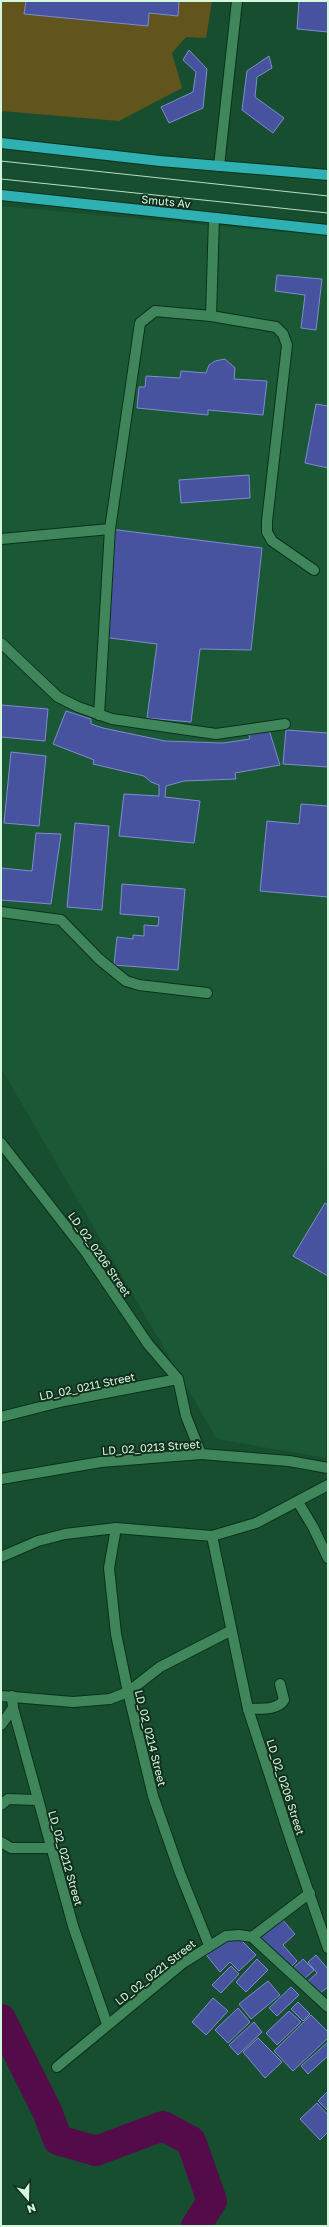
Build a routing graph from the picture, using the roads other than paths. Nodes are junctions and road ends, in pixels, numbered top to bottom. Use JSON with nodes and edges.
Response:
{"nodes":[{"id":1,"x":237,"y":1,"type":"edge"},
{"id":2,"x":1,"y":143,"type":"edge"},
{"id":3,"x":219,"y":166,"type":"junction"},
{"id":4,"x":328,"y":175,"type":"edge"},
{"id":5,"x":1,"y":196,"type":"edge"},
{"id":6,"x":214,"y":218,"type":"junction"},
{"id":7,"x":328,"y":230,"type":"edge"},
{"id":8,"x":211,"y":316,"type":"junction"},
{"id":9,"x":110,"y":529,"type":"junction"},
{"id":10,"x":1,"y":539,"type":"edge"},
{"id":11,"x":314,"y":570,"type":"dead end"},
{"id":12,"x":1,"y":643,"type":"edge"},
{"id":13,"x":99,"y":715,"type":"junction"},
{"id":14,"x":286,"y":724,"type":"dead end"},
{"id":15,"x":1,"y":912,"type":"edge"},
{"id":16,"x":207,"y":993,"type":"dead end"},
{"id":17,"x":1,"y":1143,"type":"edge"},
{"id":18,"x":178,"y":1379,"type":"junction"},
{"id":19,"x":1,"y":1417,"type":"edge"},
{"id":20,"x":201,"y":1454,"type":"junction"},
{"id":21,"x":328,"y":1468,"type":"edge"},
{"id":22,"x":1,"y":1479,"type":"edge"},
{"id":23,"x":328,"y":1485,"type":"edge"},
{"id":24,"x":298,"y":1502,"type":"junction"},
{"id":25,"x":116,"y":1528,"type":"junction"},
{"id":26,"x":212,"y":1536,"type":"junction"},
{"id":27,"x":1,"y":1557,"type":"edge"},
{"id":28,"x":328,"y":1558,"type":"edge"},
{"id":29,"x":230,"y":1631,"type":"junction"},
{"id":30,"x":280,"y":1684,"type":"dead end"},
{"id":31,"x":128,"y":1692,"type":"junction"},
{"id":32,"x":1,"y":1696,"type":"edge"},
{"id":33,"x":12,"y":1696,"type":"junction"},
{"id":34,"x":13,"y":1708,"type":"junction"},
{"id":35,"x":248,"y":1709,"type":"junction"},
{"id":36,"x":1,"y":1725,"type":"edge"},
{"id":37,"x":38,"y":1800,"type":"junction"},
{"id":38,"x":1,"y":1805,"type":"edge"},
{"id":39,"x":1,"y":1842,"type":"edge"},
{"id":40,"x":52,"y":1848,"type":"junction"},
{"id":41,"x":310,"y":1893,"type":"junction"},
{"id":42,"x":252,"y":1937,"type":"junction"},
{"id":43,"x":209,"y":1945,"type":"junction"},
{"id":44,"x":328,"y":1948,"type":"edge"},
{"id":45,"x":328,"y":2007,"type":"edge"},
{"id":46,"x":107,"y":2024,"type":"junction"},
{"id":47,"x":57,"y":2067,"type":"dead end"}],
"edges":[{"from":1,"to":3,"type":"street"},
{"from":2,"to":3,"type":"main road"},
{"from":3,"to":4,"type":"main road"},
{"from":5,"to":6,"type":"main road","name":"Smuts Av"},
{"from":6,"to":7,"type":"main road","name":"Smuts Av"},
{"from":6,"to":8,"type":"street"},
{"from":8,"to":9,"type":"street"},
{"from":8,"to":11,"type":"street"},
{"from":9,"to":10,"type":"street"},
{"from":9,"to":13,"type":"street"},
{"from":12,"to":13,"type":"street"},
{"from":13,"to":14,"type":"street"},
{"from":15,"to":16,"type":"street"},
{"from":17,"to":18,"type":"street","name":"LD_02_0206 Street"},
{"from":18,"to":19,"type":"street","name":"LD_02_0211 Street"},
{"from":18,"to":20,"type":"street"},
{"from":20,"to":21,"type":"street","name":"LD_02_0213 Street"},
{"from":20,"to":22,"type":"street","name":"LD_02_0213 Street"},
{"from":23,"to":24,"type":"street"},
{"from":24,"to":26,"type":"street"},
{"from":24,"to":28,"type":"street"},
{"from":25,"to":26,"type":"street"},
{"from":25,"to":27,"type":"street"},
{"from":25,"to":31,"type":"street","name":"LD_02_0214 Street"},
{"from":26,"to":29,"type":"street","name":"LD_02_0206 Street"},
{"from":29,"to":31,"type":"street"},
{"from":29,"to":35,"type":"street","name":"LD_02_0206 Street"},
{"from":30,"to":35,"type":"street"},
{"from":31,"to":33,"type":"street"},
{"from":31,"to":43,"type":"street","name":"LD_02_0214 Street"},
{"from":32,"to":33,"type":"street"},
{"from":33,"to":34,"type":"street","name":"LD_02_0212 Street"},
{"from":34,"to":36,"type":"street"},
{"from":34,"to":37,"type":"street","name":"LD_02_0212 Street"},
{"from":35,"to":41,"type":"street","name":"LD_02_0206 Street"},
{"from":37,"to":38,"type":"street"},
{"from":37,"to":40,"type":"street","name":"LD_02_0212 Street"},
{"from":39,"to":40,"type":"street"},
{"from":40,"to":46,"type":"street","name":"LD_02_0212 Street"},
{"from":41,"to":42,"type":"street"},
{"from":41,"to":44,"type":"street","name":"LD_02_0206 Street"},
{"from":42,"to":43,"type":"street","name":"LD_02_0221 Street"},
{"from":42,"to":45,"type":"street"},
{"from":43,"to":46,"type":"street","name":"LD_02_0221 Street"},
{"from":46,"to":47,"type":"street","name":"LD_02_0221 Street"}]}
